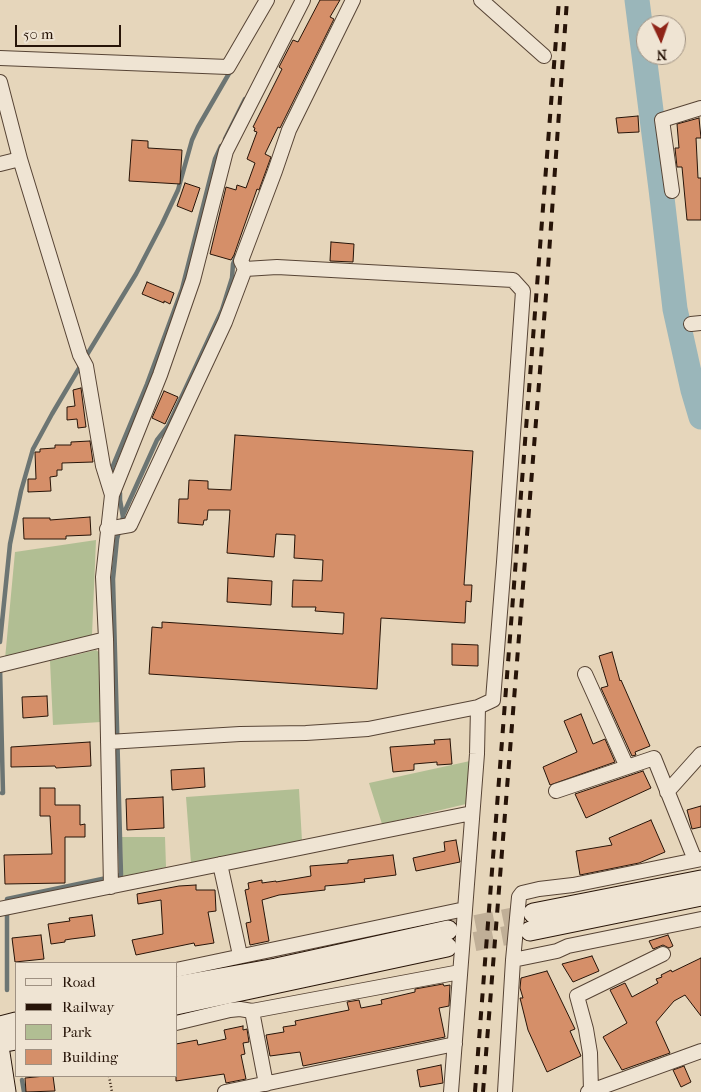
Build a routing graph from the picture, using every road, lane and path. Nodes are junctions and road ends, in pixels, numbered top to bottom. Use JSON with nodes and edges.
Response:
{"nodes":[{"id":1,"x":267,"y":0,"type":"edge"},
{"id":2,"x":353,"y":0,"type":"edge"},
{"id":3,"x":481,"y":0,"type":"edge"},
{"id":4,"x":299,"y":1,"type":"edge"},
{"id":5,"x":544,"y":56,"type":"dead end"},
{"id":6,"x":0,"y":58,"type":"edge"},
{"id":7,"x":0,"y":82,"type":"edge"},
{"id":8,"x":701,"y":108,"type":"edge"},
{"id":9,"x":20,"y":159,"type":"junction"},
{"id":10,"x":0,"y":164,"type":"edge"},
{"id":11,"x":672,"y":191,"type":"dead end"},
{"id":12,"x":245,"y":269,"type":"junction"},
{"id":13,"x":112,"y":496,"type":"junction"},
{"id":14,"x":116,"y":527,"type":"junction"},
{"id":15,"x":106,"y":639,"type":"junction"},
{"id":16,"x":2,"y":664,"type":"edge"},
{"id":17,"x":585,"y":674,"type":"dead end"},
{"id":18,"x":478,"y":707,"type":"junction"},
{"id":19,"x":115,"y":741,"type":"junction"},
{"id":20,"x":701,"y":754,"type":"edge"},
{"id":21,"x":627,"y":767,"type":"junction"},
{"id":22,"x":556,"y":791,"type":"dead end"},
{"id":23,"x":667,"y":792,"type":"junction"},
{"id":24,"x":472,"y":813,"type":"junction"},
{"id":25,"x":698,"y":860,"type":"edge"},
{"id":26,"x":220,"y":864,"type":"junction"},
{"id":27,"x":701,"y":880,"type":"edge"},
{"id":28,"x":111,"y":881,"type":"junction"},
{"id":29,"x":701,"y":896,"type":"edge"},
{"id":30,"x":4,"y":909,"type":"edge"},
{"id":31,"x":465,"y":909,"type":"junction"},
{"id":32,"x":701,"y":918,"type":"edge"},
{"id":33,"x":663,"y":954,"type":"dead end"},
{"id":34,"x":240,"y":956,"type":"junction"},
{"id":35,"x":513,"y":960,"type":"junction"},
{"id":36,"x":178,"y":970,"type":"edge"},
{"id":37,"x":460,"y":972,"type":"junction"},
{"id":38,"x":178,"y":986,"type":"edge"},
{"id":39,"x":178,"y":1005,"type":"edge"},
{"id":40,"x":252,"y":1012,"type":"junction"},
{"id":41,"x":15,"y":1022,"type":"edge"},
{"id":42,"x":178,"y":1022,"type":"edge"},
{"id":43,"x":0,"y":1026,"type":"edge"},
{"id":44,"x":15,"y":1040,"type":"edge"},
{"id":45,"x":0,"y":1043,"type":"edge"},
{"id":46,"x":455,"y":1044,"type":"junction"},
{"id":47,"x":701,"y":1051,"type":"edge"},
{"id":48,"x":0,"y":1053,"type":"edge"},
{"id":49,"x":109,"y":1077,"type":"edge"},
{"id":50,"x":266,"y":1084,"type":"junction"},
{"id":51,"x":619,"y":1087,"type":"edge"},
{"id":52,"x":589,"y":1091,"type":"edge"},
{"id":53,"x":6,"y":1092,"type":"edge"},
{"id":54,"x":112,"y":1092,"type":"edge"},
{"id":55,"x":225,"y":1092,"type":"edge"},
{"id":56,"x":451,"y":1092,"type":"edge"},
{"id":57,"x":505,"y":1092,"type":"edge"}],
"edges":[{"from":1,"to":6,"type":"street"},
{"from":2,"to":12,"type":"street"},
{"from":3,"to":5,"type":"street"},
{"from":4,"to":13,"type":"street"},
{"from":7,"to":9,"type":"street"},
{"from":8,"to":11,"type":"street"},
{"from":9,"to":10,"type":"street"},
{"from":9,"to":13,"type":"street"},
{"from":12,"to":14,"type":"street"},
{"from":12,"to":18,"type":"street"},
{"from":13,"to":14,"type":"street"},
{"from":14,"to":15,"type":"street"},
{"from":15,"to":16,"type":"street"},
{"from":15,"to":19,"type":"street"},
{"from":17,"to":21,"type":"street"},
{"from":18,"to":19,"type":"street"},
{"from":18,"to":24,"type":"street"},
{"from":19,"to":28,"type":"street"},
{"from":20,"to":23,"type":"street"},
{"from":21,"to":22,"type":"street"},
{"from":21,"to":23,"type":"street"},
{"from":23,"to":25,"type":"street"},
{"from":24,"to":26,"type":"street"},
{"from":24,"to":31,"type":"street"},
{"from":25,"to":35,"type":"street"},
{"from":26,"to":28,"type":"street"},
{"from":26,"to":34,"type":"street"},
{"from":27,"to":29,"type":"street"},
{"from":28,"to":30,"type":"street"},
{"from":31,"to":34,"type":"street"},
{"from":31,"to":37,"type":"street"},
{"from":32,"to":35,"type":"street"},
{"from":33,"to":52,"type":"street"},
{"from":34,"to":36,"type":"street"},
{"from":35,"to":57,"type":"street"},
{"from":37,"to":40,"type":"street"},
{"from":37,"to":46,"type":"street"},
{"from":38,"to":39,"type":"street"},
{"from":40,"to":42,"type":"street"},
{"from":40,"to":50,"type":"street"},
{"from":41,"to":43,"type":"street"},
{"from":44,"to":45,"type":"street"},
{"from":46,"to":50,"type":"street"},
{"from":46,"to":56,"type":"street"},
{"from":47,"to":51,"type":"street"},
{"from":48,"to":53,"type":"street"},
{"from":49,"to":54,"type":"path"},
{"from":50,"to":55,"type":"street"},
{"from":51,"to":52,"type":"street"}]}
